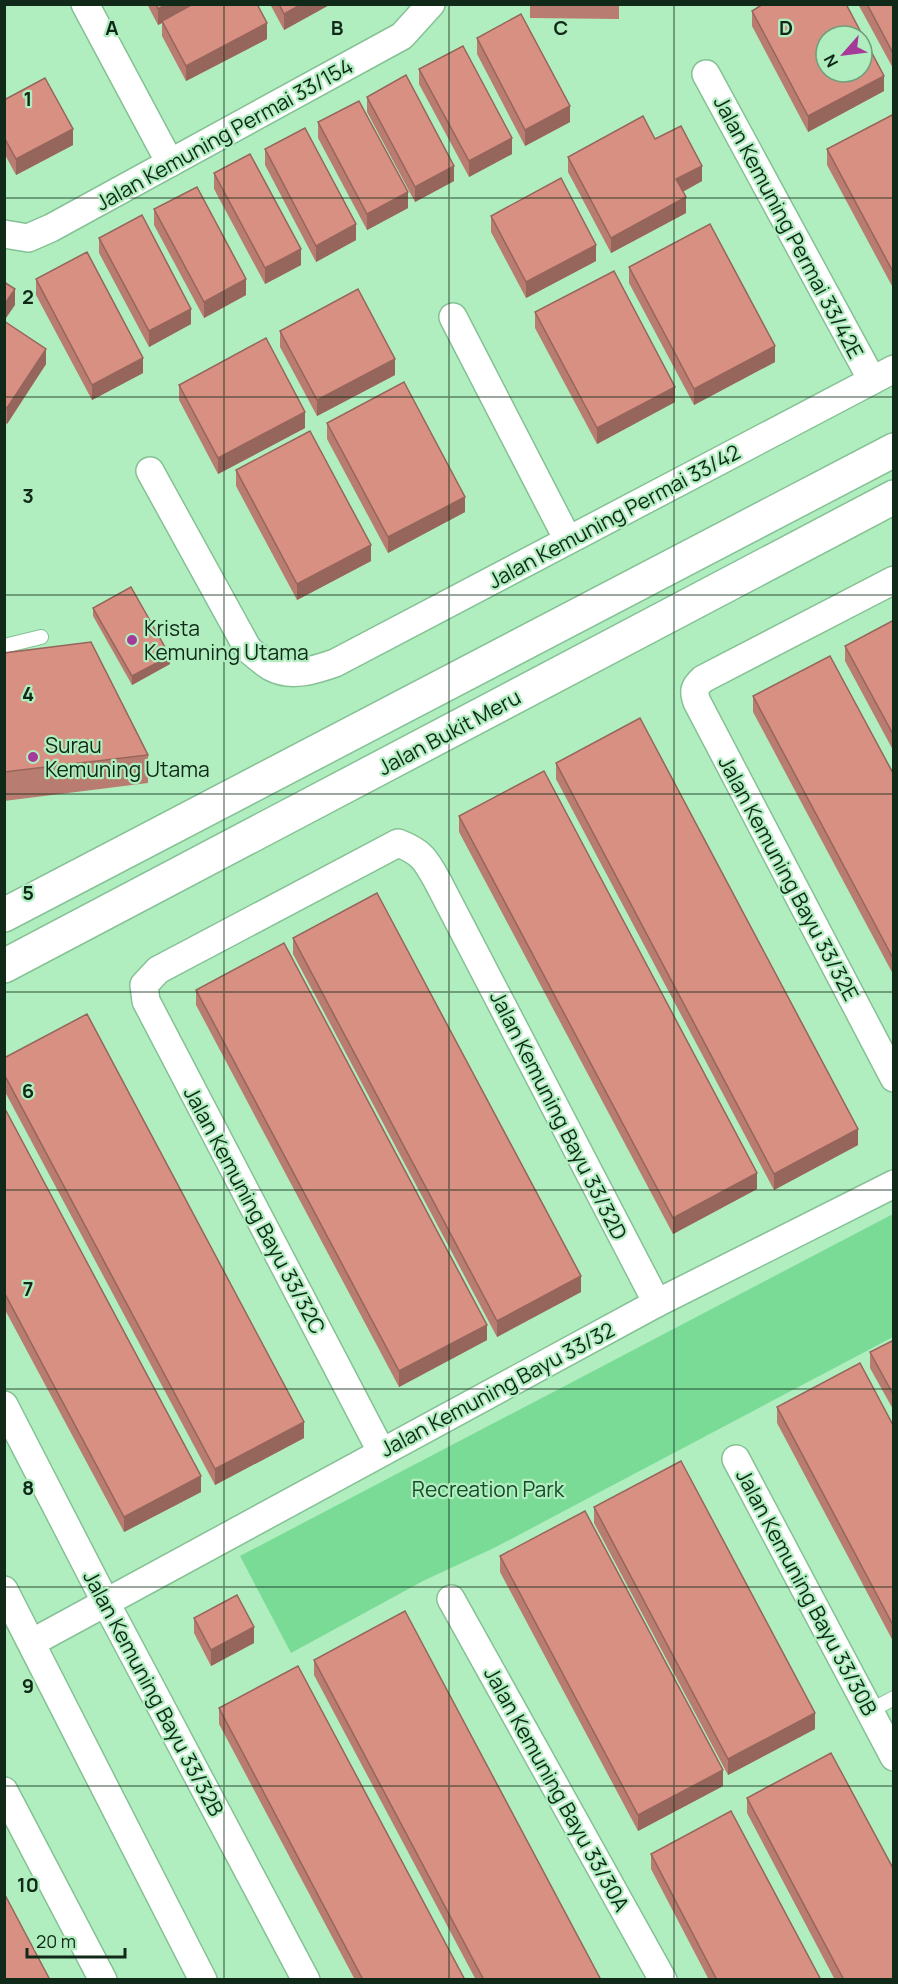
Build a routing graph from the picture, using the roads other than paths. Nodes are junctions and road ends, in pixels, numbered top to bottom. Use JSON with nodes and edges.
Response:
{"nodes":[{"id":1,"x":85,"y":4,"type":"edge"},
{"id":2,"x":430,"y":4,"type":"edge"},
{"id":3,"x":706,"y":74,"type":"dead end"},
{"id":4,"x":170,"y":163,"type":"junction"},
{"id":5,"x":4,"y":234,"type":"edge"},
{"id":6,"x":453,"y":317,"type":"dead end"},
{"id":7,"x":883,"y":375,"type":"edge"},
{"id":8,"x":894,"y":450,"type":"edge"},
{"id":9,"x":150,"y":471,"type":"dead end"},
{"id":10,"x":894,"y":497,"type":"edge"},
{"id":11,"x":568,"y":540,"type":"junction"},
{"id":12,"x":894,"y":580,"type":"edge"},
{"id":13,"x":41,"y":637,"type":"dead end"},
{"id":14,"x":4,"y":646,"type":"edge"},
{"id":15,"x":4,"y":915,"type":"edge"},
{"id":16,"x":4,"y":966,"type":"edge"},
{"id":17,"x":158,"y":970,"type":"joint"},
{"id":18,"x":894,"y":1078,"type":"edge"},
{"id":19,"x":894,"y":1184,"type":"edge"},
{"id":20,"x":657,"y":1303,"type":"junction"},
{"id":21,"x":4,"y":1405,"type":"edge"},
{"id":22,"x":381,"y":1452,"type":"junction"},
{"id":23,"x":736,"y":1459,"type":"dead end"},
{"id":24,"x":4,"y":1590,"type":"edge"},
{"id":25,"x":452,"y":1599,"type":"dead end"},
{"id":26,"x":106,"y":1603,"type":"junction"},
{"id":27,"x":33,"y":1642,"type":"junction"},
{"id":28,"x":894,"y":1698,"type":"edge"},
{"id":29,"x":870,"y":1711,"type":"junction"},
{"id":30,"x":894,"y":1757,"type":"edge"},
{"id":31,"x":4,"y":1791,"type":"edge"},
{"id":32,"x":104,"y":1980,"type":"edge"},
{"id":33,"x":202,"y":1980,"type":"edge"},
{"id":34,"x":306,"y":1980,"type":"edge"},
{"id":35,"x":663,"y":1980,"type":"edge"}],
"edges":[{"from":1,"to":4,"type":"street"},
{"from":2,"to":4,"type":"street","name":"Jalan Kemuning Permai 33/154"},
{"from":3,"to":7,"type":"street","name":"Jalan Kemuning Permai 33/42E"},
{"from":4,"to":5,"type":"street","name":"Jalan Kemuning Permai 33/154"},
{"from":6,"to":11,"type":"street"},
{"from":7,"to":11,"type":"street","name":"Jalan Kemuning Permai 33/42"},
{"from":8,"to":15,"type":"main road","name":"Jalan Bukit Meru"},
{"from":9,"to":11,"type":"street","name":"Jalan Kemuning Permai 33/42"},
{"from":10,"to":16,"type":"main road","name":"Jalan Bukit Meru"},
{"from":12,"to":18,"type":"street","name":"Jalan Kemuning Bayu 33/32E"},
{"from":13,"to":14,"type":"lane"},
{"from":17,"to":20,"type":"street","name":"Jalan Kemuning Bayu 33/32D"},
{"from":17,"to":22,"type":"street","name":"Jalan Kemuning Bayu 33/32C"},
{"from":19,"to":20,"type":"street","name":"Jalan Kemuning Bayu 33/32"},
{"from":20,"to":22,"type":"street","name":"Jalan Kemuning Bayu 33/32"},
{"from":21,"to":26,"type":"street","name":"Jalan Kemuning Bayu 33/32B"},
{"from":22,"to":26,"type":"street","name":"Jalan Kemuning Bayu 33/32"},
{"from":23,"to":29,"type":"street","name":"Jalan Kemuning Bayu 33/30B"},
{"from":24,"to":27,"type":"street"},
{"from":25,"to":35,"type":"street","name":"Jalan Kemuning Bayu 33/30A"},
{"from":26,"to":27,"type":"street","name":"Jalan Kemuning Bayu 33/32"},
{"from":26,"to":34,"type":"street","name":"Jalan Kemuning Bayu 33/32B"},
{"from":27,"to":33,"type":"street"},
{"from":28,"to":29,"type":"lane"},
{"from":29,"to":30,"type":"street","name":"Jalan Kemuning Bayu 33/30B"},
{"from":31,"to":32,"type":"street"}]}
